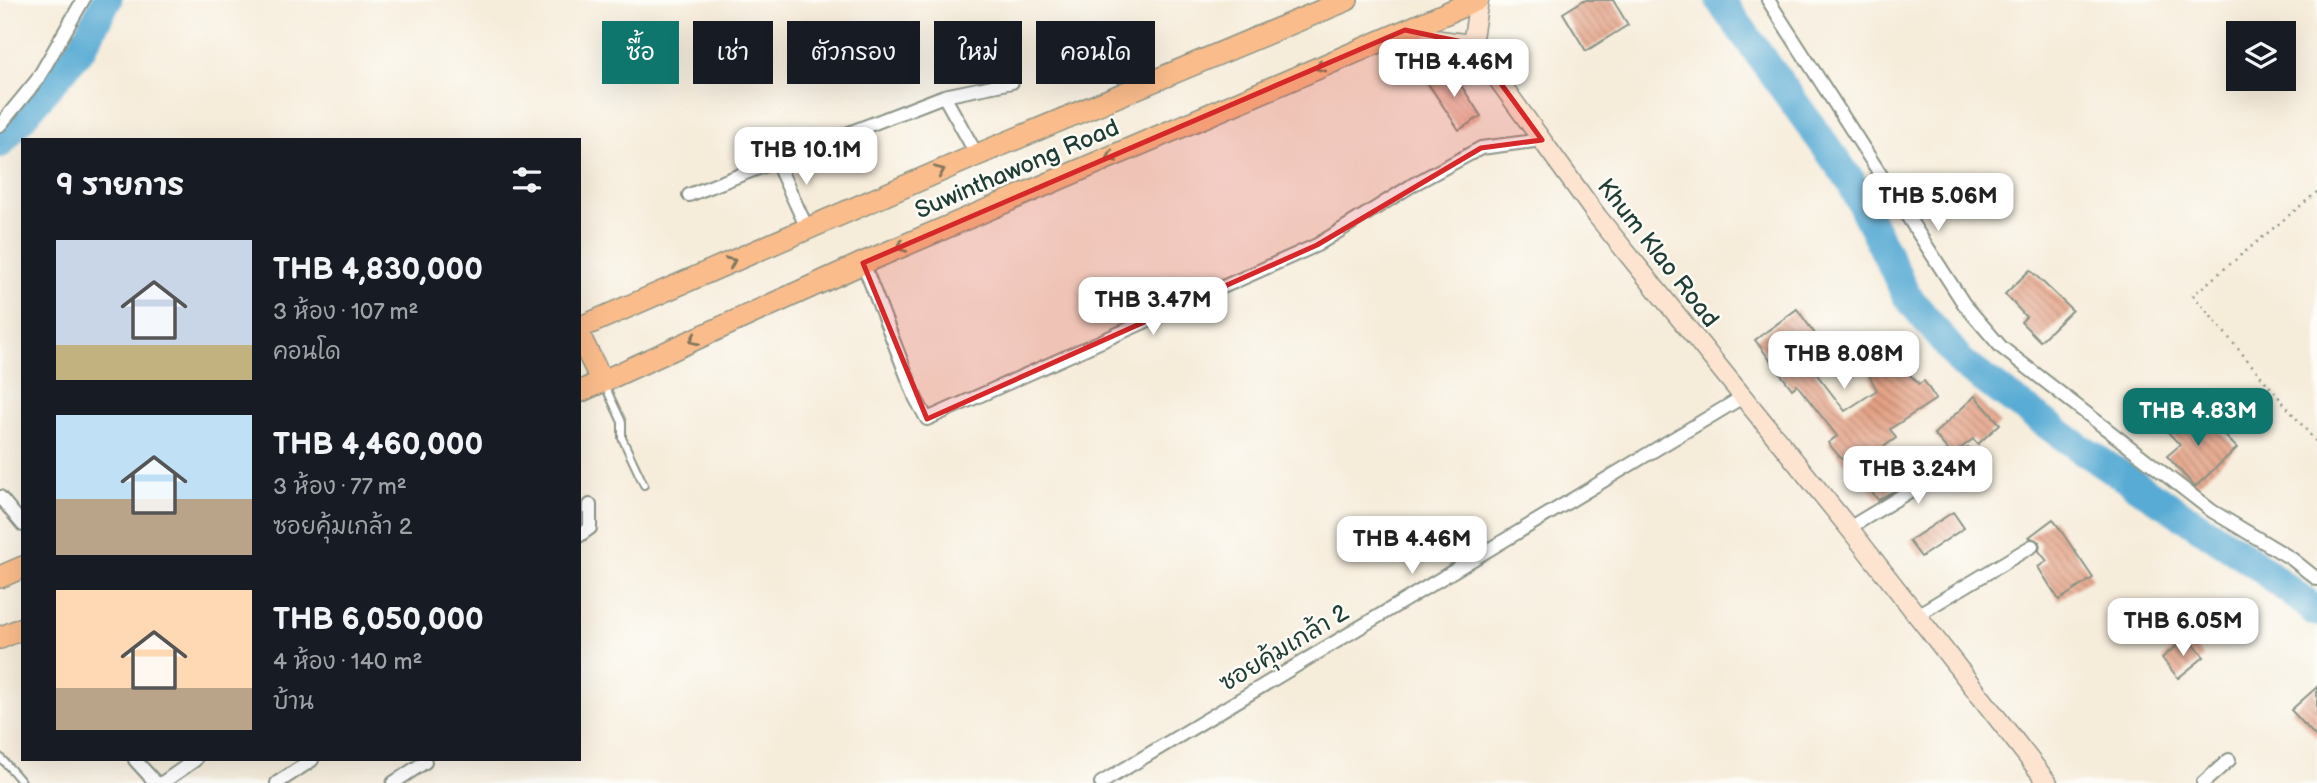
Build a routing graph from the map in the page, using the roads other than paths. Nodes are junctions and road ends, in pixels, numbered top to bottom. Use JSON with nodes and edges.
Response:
{"nodes":[{"id":1,"x":83,"y":0,"type":"edge"},
{"id":2,"x":1347,"y":0,"type":"edge"},
{"id":3,"x":1478,"y":0,"type":"edge"},
{"id":4,"x":1768,"y":0,"type":"edge"},
{"id":5,"x":1405,"y":30,"type":"junction"},
{"id":6,"x":1472,"y":44,"type":"junction"},
{"id":7,"x":1002,"y":84,"type":"edge"},
{"id":8,"x":944,"y":96,"type":"junction"},
{"id":9,"x":0,"y":125,"type":"edge"},
{"id":10,"x":1542,"y":140,"type":"junction"},
{"id":11,"x":977,"y":156,"type":"junction"},
{"id":12,"x":775,"y":159,"type":"junction"},
{"id":13,"x":689,"y":195,"type":"dead end"},
{"id":14,"x":807,"y":228,"type":"junction"},
{"id":15,"x":863,"y":263,"type":"junction"},
{"id":16,"x":581,"y":327,"type":"edge"},
{"id":17,"x":581,"y":339,"type":"edge"},
{"id":18,"x":602,"y":382,"type":"junction"},
{"id":19,"x":581,"y":391,"type":"edge"},
{"id":20,"x":1741,"y":398,"type":"junction"},
{"id":21,"x":1969,"y":455,"type":"dead end"},
{"id":22,"x":644,"y":485,"type":"dead end"},
{"id":23,"x":0,"y":498,"type":"edge"},
{"id":24,"x":590,"y":505,"type":"dead end"},
{"id":25,"x":21,"y":523,"type":"edge"},
{"id":26,"x":1849,"y":528,"type":"junction"},
{"id":27,"x":581,"y":535,"type":"edge"},
{"id":28,"x":2032,"y":546,"type":"dead end"},
{"id":29,"x":21,"y":568,"type":"edge"},
{"id":30,"x":0,"y":577,"type":"edge"},
{"id":31,"x":2317,"y":579,"type":"edge"},
{"id":32,"x":1917,"y":615,"type":"junction"},
{"id":33,"x":0,"y":757,"type":"edge"},
{"id":34,"x":2229,"y":760,"type":"dead end"},
{"id":35,"x":136,"y":761,"type":"edge"},
{"id":36,"x":193,"y":761,"type":"edge"},
{"id":37,"x":310,"y":761,"type":"edge"},
{"id":38,"x":425,"y":762,"type":"dead end"},
{"id":39,"x":154,"y":782,"type":"edge"},
{"id":40,"x":23,"y":783,"type":"edge"},
{"id":41,"x":277,"y":783,"type":"edge"},
{"id":42,"x":393,"y":783,"type":"edge"},
{"id":43,"x":1101,"y":783,"type":"edge"},
{"id":44,"x":2048,"y":783,"type":"edge"},
{"id":45,"x":2203,"y":783,"type":"edge"}],
"edges":[{"from":1,"to":9,"type":"street"},
{"from":2,"to":11,"type":"highway","name":"Suwinthawong Road"},
{"from":3,"to":5,"type":"highway","name":"Suwinthawong Road"},
{"from":3,"to":6,"type":"main road"},
{"from":4,"to":31,"type":"street"},
{"from":5,"to":6,"type":"main road"},
{"from":5,"to":15,"type":"highway","name":"Suwinthawong Road","one_way":true},
{"from":6,"to":10,"type":"main road","name":"Khum Klao Road"},
{"from":7,"to":8,"type":"street"},
{"from":8,"to":11,"type":"street"},
{"from":8,"to":12,"type":"street"},
{"from":10,"to":15,"type":"street"},
{"from":10,"to":20,"type":"main road","name":"Khum Klao Road"},
{"from":14,"to":11,"type":"highway","name":"Suwinthawong Road","one_way":true},
{"from":12,"to":13,"type":"street"},
{"from":12,"to":14,"type":"street"},
{"from":16,"to":14,"type":"highway","name":"Suwinthawong Road","one_way":true},
{"from":15,"to":18,"type":"highway","name":"Suwinthawong Road","one_way":true},
{"from":17,"to":18,"type":"highway"},
{"from":18,"to":19,"type":"highway","name":"Suwinthawong Road"},
{"from":18,"to":22,"type":"lane"},
{"from":20,"to":26,"type":"main road","name":"Khum Klao Road"},
{"from":20,"to":43,"type":"street","name":"ซอยคุ้มเกล้า 2"},
{"from":21,"to":26,"type":"street"},
{"from":23,"to":25,"type":"street"},
{"from":24,"to":27,"type":"street"},
{"from":26,"to":32,"type":"main road","name":"Khum Klao Road"},
{"from":28,"to":32,"type":"street"},
{"from":29,"to":30,"type":"highway"},
{"from":32,"to":44,"type":"main road","name":"Khum Klao Road"},
{"from":33,"to":40,"type":"lane"},
{"from":34,"to":45,"type":"street"},
{"from":35,"to":39,"type":"street"},
{"from":36,"to":39,"type":"street"},
{"from":37,"to":41,"type":"street"},
{"from":38,"to":42,"type":"street"}]}
